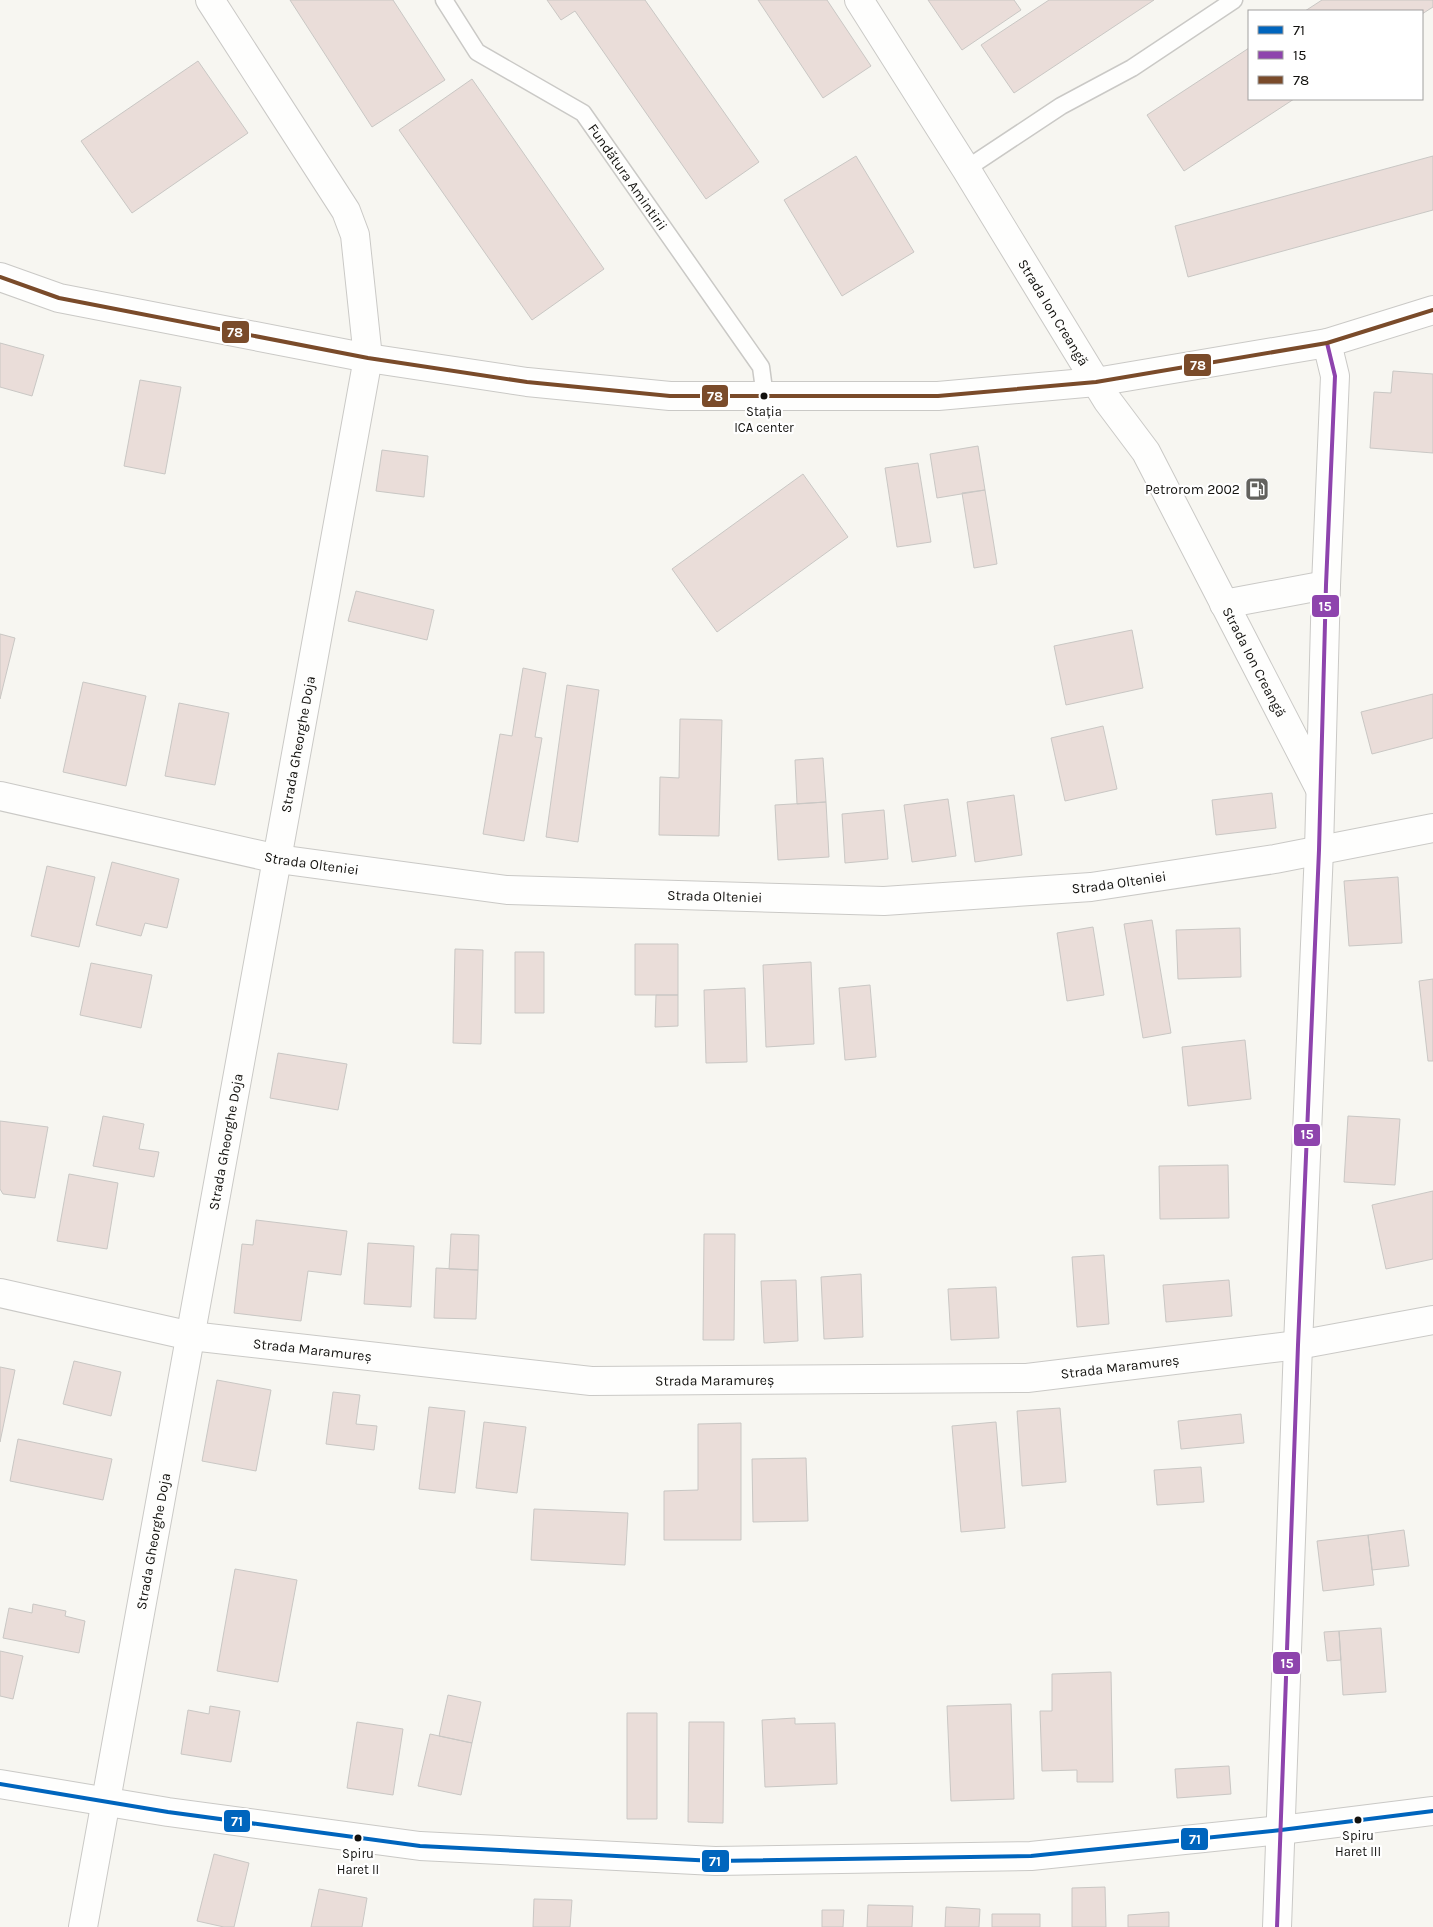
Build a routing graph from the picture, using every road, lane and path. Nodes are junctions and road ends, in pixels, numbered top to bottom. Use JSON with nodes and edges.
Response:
{"nodes":[{"id":1,"x":210,"y":0,"type":"edge"},
{"id":2,"x":444,"y":0,"type":"edge"},
{"id":3,"x":859,"y":0,"type":"edge"},
{"id":4,"x":1234,"y":0,"type":"edge"},
{"id":5,"x":966,"y":169,"type":"junction"},
{"id":6,"x":0,"y":277,"type":"edge"},
{"id":7,"x":1433,"y":310,"type":"edge"},
{"id":8,"x":1327,"y":343,"type":"junction"},
{"id":9,"x":368,"y":358,"type":"junction"},
{"id":10,"x":1096,"y":382,"type":"junction"},
{"id":11,"x":765,"y":397,"type":"junction"},
{"id":12,"x":1326,"y":585,"type":"junction"},
{"id":13,"x":1224,"y":604,"type":"junction"},
{"id":14,"x":1320,"y":789,"type":"junction"},
{"id":15,"x":0,"y":796,"type":"edge"},
{"id":16,"x":1433,"y":828,"type":"edge"},
{"id":17,"x":1319,"y":850,"type":"junction"},
{"id":18,"x":278,"y":859,"type":"junction"},
{"id":19,"x":0,"y":1293,"type":"edge"},
{"id":20,"x":1433,"y":1320,"type":"edge"},
{"id":21,"x":191,"y":1336,"type":"junction"},
{"id":22,"x":1298,"y":1345,"type":"junction"},
{"id":23,"x":0,"y":1784,"type":"edge"},
{"id":24,"x":105,"y":1802,"type":"junction"},
{"id":25,"x":1433,"y":1811,"type":"edge"},
{"id":26,"x":1281,"y":1830,"type":"junction"},
{"id":27,"x":83,"y":1927,"type":"edge"},
{"id":28,"x":1277,"y":1927,"type":"edge"}],
"edges":[{"from":1,"to":9,"type":"street","name":"Strada Gheorghe Doja"},
{"from":2,"to":11,"type":"lane","name":"Fundătura Amintirii"},
{"from":3,"to":5,"type":"street","name":"Strada Ion Creangă"},
{"from":4,"to":5,"type":"lane"},
{"from":5,"to":10,"type":"street","name":"Strada Ion Creangă"},
{"from":6,"to":9,"type":"street"},
{"from":7,"to":8,"type":"street"},
{"from":8,"to":10,"type":"street"},
{"from":8,"to":12,"type":"street"},
{"from":9,"to":11,"type":"street"},
{"from":9,"to":18,"type":"street","name":"Strada Gheorghe Doja"},
{"from":10,"to":11,"type":"street"},
{"from":10,"to":13,"type":"street","name":"Strada Ion Creangă"},
{"from":12,"to":13,"type":"street"},
{"from":12,"to":14,"type":"street"},
{"from":13,"to":14,"type":"street","name":"Strada Ion Creangă"},
{"from":14,"to":17,"type":"street"},
{"from":15,"to":18,"type":"street","name":"Strada Olteniei"},
{"from":16,"to":17,"type":"street","name":"Strada Olteniei"},
{"from":17,"to":18,"type":"street","name":"Strada Olteniei"},
{"from":17,"to":22,"type":"street"},
{"from":18,"to":21,"type":"street","name":"Strada Gheorghe Doja"},
{"from":19,"to":21,"type":"street","name":"Strada Maramureș"},
{"from":20,"to":22,"type":"street","name":"Strada Maramureș"},
{"from":21,"to":22,"type":"street","name":"Strada Maramureș"},
{"from":21,"to":24,"type":"street","name":"Strada Gheorghe Doja"},
{"from":22,"to":26,"type":"street"},
{"from":23,"to":24,"type":"street"},
{"from":24,"to":26,"type":"street"},
{"from":24,"to":27,"type":"street","name":"Strada Gheorghe Doja"},
{"from":25,"to":26,"type":"street"},
{"from":26,"to":28,"type":"street"}]}
